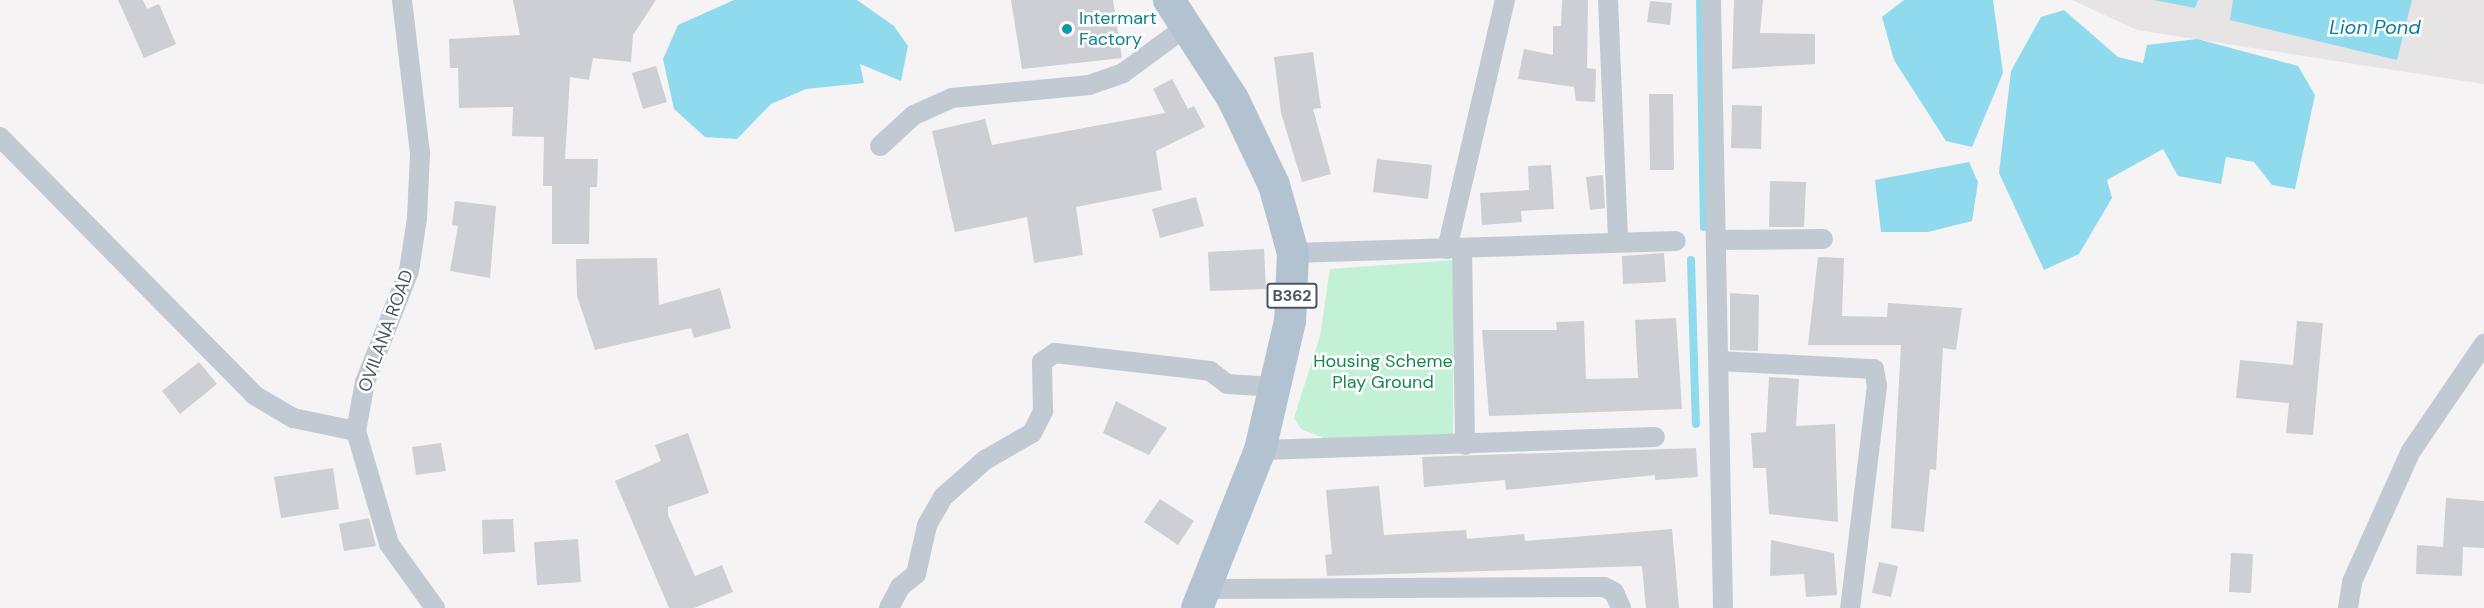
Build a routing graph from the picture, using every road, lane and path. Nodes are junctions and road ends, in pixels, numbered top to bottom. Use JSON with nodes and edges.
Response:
{"nodes":[{"id":1,"x":402,"y":0,"type":"edge"},
{"id":2,"x":1169,"y":0,"type":"edge"},
{"id":3,"x":1505,"y":0,"type":"edge"},
{"id":4,"x":1608,"y":0,"type":"edge"},
{"id":5,"x":1711,"y":0,"type":"edge"},
{"id":6,"x":1183,"y":29,"type":"junction"},
{"id":7,"x":0,"y":137,"type":"edge"},
{"id":8,"x":880,"y":146,"type":"dead end"},
{"id":9,"x":1823,"y":239,"type":"dead end"},
{"id":10,"x":1717,"y":240,"type":"junction"},
{"id":11,"x":1676,"y":241,"type":"dead end"},
{"id":12,"x":1618,"y":242,"type":"junction"},
{"id":13,"x":1455,"y":249,"type":"junction"},
{"id":14,"x":1293,"y":253,"type":"junction"},
{"id":15,"x":2484,"y":344,"type":"edge"},
{"id":16,"x":1719,"y":361,"type":"junction"},
{"id":17,"x":1276,"y":387,"type":"junction"},
{"id":18,"x":356,"y":430,"type":"junction"},
{"id":19,"x":1655,"y":437,"type":"dead end"},
{"id":20,"x":1465,"y":445,"type":"junction"},
{"id":21,"x":1260,"y":450,"type":"junction"},
{"id":22,"x":1200,"y":598,"type":"edge"},
{"id":23,"x":435,"y":608,"type":"edge"},
{"id":24,"x":889,"y":608,"type":"edge"},
{"id":25,"x":1621,"y":608,"type":"edge"},
{"id":26,"x":1723,"y":608,"type":"edge"},
{"id":27,"x":1850,"y":608,"type":"edge"},
{"id":28,"x":2348,"y":608,"type":"edge"}],
"edges":[{"from":1,"to":18,"type":"street","name":"OVILANA ROAD"},
{"from":2,"to":6,"type":"main road","number":"B362"},
{"from":3,"to":13,"type":"street"},
{"from":4,"to":12,"type":"street"},
{"from":5,"to":10,"type":"street"},
{"from":6,"to":8,"type":"street"},
{"from":6,"to":14,"type":"main road","number":"B362"},
{"from":7,"to":18,"type":"street"},
{"from":9,"to":10,"type":"street"},
{"from":10,"to":16,"type":"street"},
{"from":11,"to":12,"type":"street"},
{"from":12,"to":13,"type":"street"},
{"from":13,"to":14,"type":"street"},
{"from":13,"to":20,"type":"street"},
{"from":14,"to":17,"type":"main road","number":"B362"},
{"from":15,"to":28,"type":"street"},
{"from":16,"to":26,"type":"street"},
{"from":16,"to":27,"type":"street"},
{"from":17,"to":21,"type":"main road","number":"B362"},
{"from":17,"to":24,"type":"street"},
{"from":18,"to":23,"type":"street","name":"OVILANA ROAD"},
{"from":19,"to":20,"type":"street"},
{"from":20,"to":21,"type":"street"},
{"from":21,"to":22,"type":"main road","number":"B362"},
{"from":22,"to":25,"type":"street"}]}
